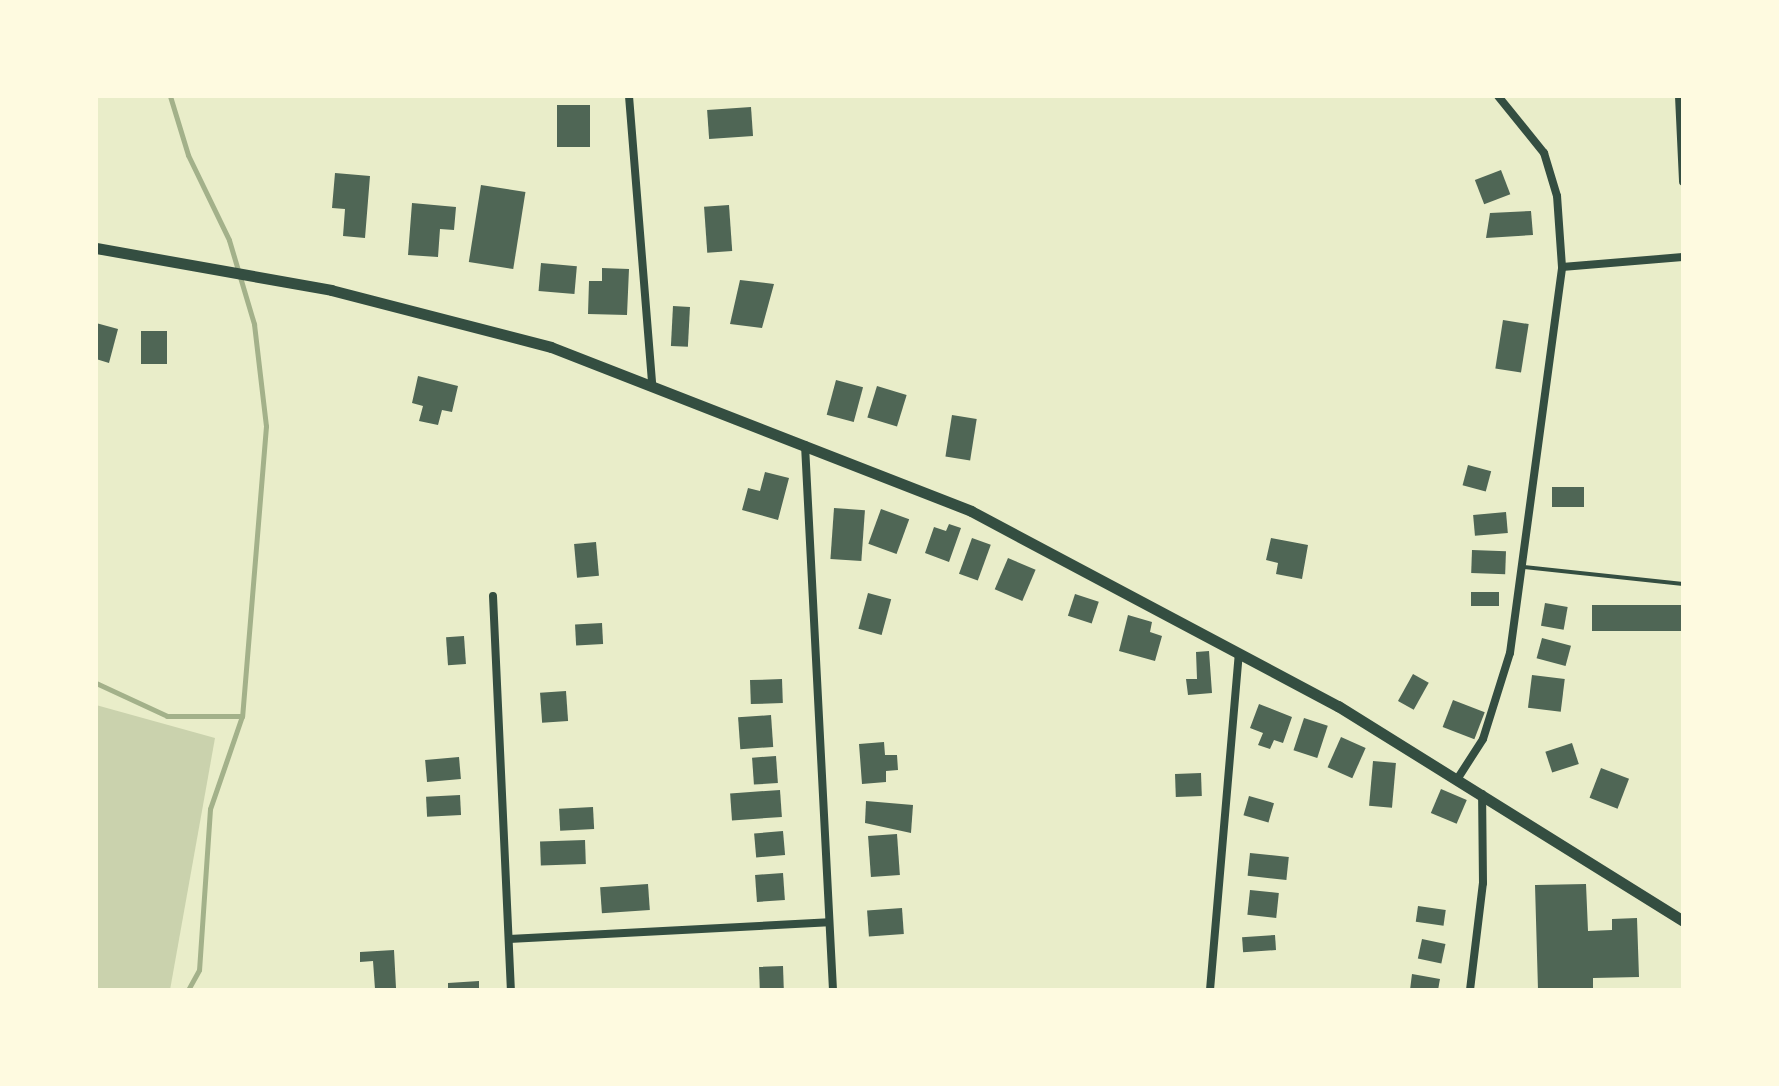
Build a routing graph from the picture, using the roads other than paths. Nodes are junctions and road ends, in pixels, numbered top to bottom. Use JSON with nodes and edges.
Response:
{"nodes":[{"id":1,"x":629,"y":96,"type":"edge"},
{"id":2,"x":1498,"y":96,"type":"edge"},
{"id":3,"x":1679,"y":96,"type":"edge"},
{"id":4,"x":1683,"y":182,"type":"edge"},
{"id":5,"x":96,"y":248,"type":"edge"},
{"id":6,"x":1683,"y":257,"type":"edge"},
{"id":7,"x":1562,"y":267,"type":"junction"},
{"id":8,"x":652,"y":384,"type":"junction"},
{"id":9,"x":805,"y":445,"type":"junction"},
{"id":10,"x":1523,"y":567,"type":"junction"},
{"id":11,"x":1683,"y":584,"type":"edge"},
{"id":12,"x":493,"y":596,"type":"dead end"},
{"id":13,"x":1239,"y":654,"type":"junction"},
{"id":14,"x":1458,"y":778,"type":"junction"},
{"id":15,"x":1482,"y":794,"type":"junction"},
{"id":16,"x":1683,"y":921,"type":"edge"},
{"id":17,"x":829,"y":922,"type":"junction"},
{"id":18,"x":509,"y":939,"type":"junction"},
{"id":19,"x":511,"y":990,"type":"edge"},
{"id":20,"x":833,"y":990,"type":"edge"},
{"id":21,"x":1210,"y":990,"type":"edge"},
{"id":22,"x":1470,"y":990,"type":"edge"}],
"edges":[{"from":1,"to":8,"type":"street"},
{"from":2,"to":7,"type":"street"},
{"from":3,"to":4,"type":"street"},
{"from":5,"to":8,"type":"street"},
{"from":6,"to":7,"type":"street"},
{"from":7,"to":10,"type":"street"},
{"from":8,"to":9,"type":"street"},
{"from":9,"to":13,"type":"street"},
{"from":9,"to":17,"type":"street"},
{"from":10,"to":11,"type":"lane"},
{"from":10,"to":14,"type":"street"},
{"from":12,"to":18,"type":"street"},
{"from":13,"to":14,"type":"street"},
{"from":13,"to":21,"type":"street"},
{"from":14,"to":15,"type":"street"},
{"from":15,"to":16,"type":"street"},
{"from":15,"to":22,"type":"street"},
{"from":17,"to":18,"type":"street"},
{"from":17,"to":20,"type":"street"},
{"from":18,"to":19,"type":"street"}]}
